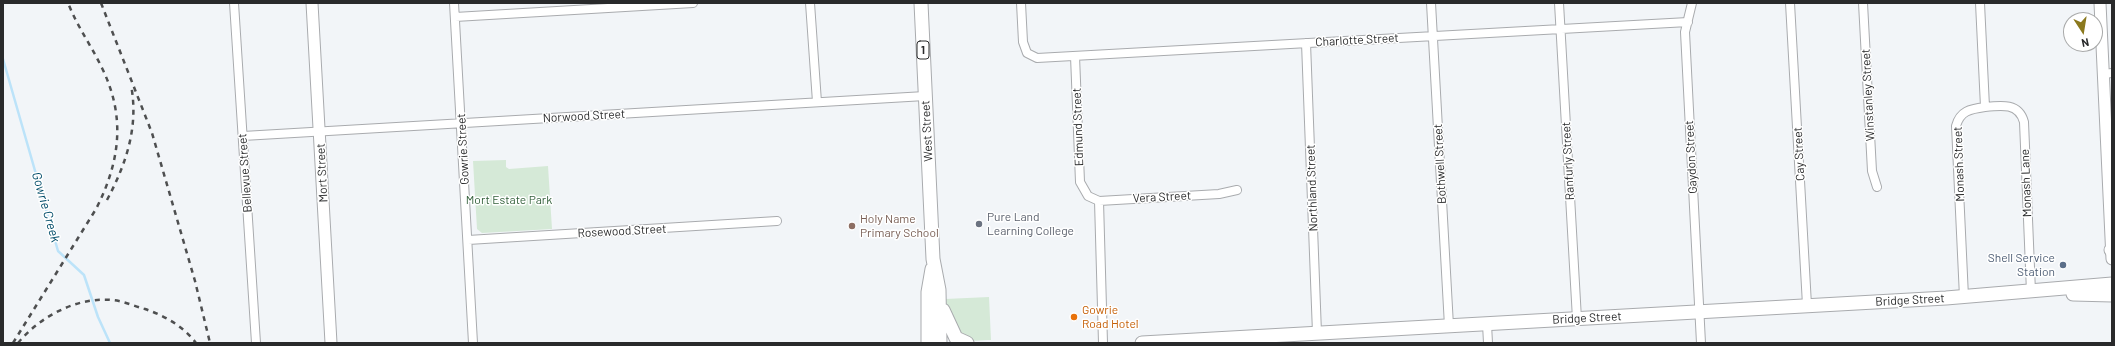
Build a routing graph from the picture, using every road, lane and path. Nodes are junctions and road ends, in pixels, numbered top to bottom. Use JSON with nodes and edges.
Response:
{"nodes":[{"id":1,"x":234,"y":3,"type":"edge"},
{"id":2,"x":312,"y":3,"type":"edge"},
{"id":3,"x":454,"y":3,"type":"edge"},
{"id":4,"x":693,"y":3,"type":"edge"},
{"id":5,"x":810,"y":3,"type":"edge"},
{"id":6,"x":921,"y":3,"type":"edge"},
{"id":7,"x":1021,"y":3,"type":"edge"},
{"id":8,"x":1430,"y":3,"type":"edge"},
{"id":9,"x":1559,"y":3,"type":"edge"},
{"id":10,"x":1692,"y":3,"type":"edge"},
{"id":11,"x":1790,"y":3,"type":"edge"},
{"id":12,"x":1863,"y":3,"type":"edge"},
{"id":13,"x":1980,"y":3,"type":"edge"},
{"id":14,"x":2100,"y":3,"type":"edge"},
{"id":15,"x":455,"y":17,"type":"junction"},
{"id":16,"x":1688,"y":22,"type":"junction"},
{"id":17,"x":1560,"y":29,"type":"junction"},
{"id":18,"x":1432,"y":36,"type":"junction"},
{"id":19,"x":1306,"y":43,"type":"junction"},
{"id":20,"x":1075,"y":56,"type":"junction"},
{"id":21,"x":2108,"y":74,"type":"edge"},
{"id":22,"x":925,"y":96,"type":"junction"},
{"id":23,"x":817,"y":102,"type":"junction"},
{"id":24,"x":1985,"y":106,"type":"junction"},
{"id":25,"x":461,"y":123,"type":"junction"},
{"id":26,"x":320,"y":131,"type":"junction"},
{"id":27,"x":243,"y":136,"type":"junction"},
{"id":28,"x":1877,"y":187,"type":"dead end"},
{"id":29,"x":1237,"y":190,"type":"dead end"},
{"id":30,"x":1088,"y":196,"type":"joint"},
{"id":31,"x":1099,"y":201,"type":"junction"},
{"id":32,"x":776,"y":222,"type":"dead end"},
{"id":33,"x":468,"y":240,"type":"junction"},
{"id":34,"x":2112,"y":251,"type":"edge"},
{"id":35,"x":933,"y":259,"type":"junction"},
{"id":36,"x":2112,"y":259,"type":"edge"},
{"id":37,"x":2112,"y":284,"type":"edge"},
{"id":38,"x":939,"y":290,"type":"junction"},
{"id":39,"x":2031,"y":292,"type":"junction"},
{"id":40,"x":2112,"y":295,"type":"edge"},
{"id":41,"x":1964,"y":297,"type":"junction"},
{"id":42,"x":1807,"y":305,"type":"junction"},
{"id":43,"x":1699,"y":312,"type":"junction"},
{"id":44,"x":1577,"y":319,"type":"junction"},
{"id":45,"x":1487,"y":324,"type":"junction"},
{"id":46,"x":1448,"y":326,"type":"junction"},
{"id":47,"x":1317,"y":333,"type":"junction"},
{"id":48,"x":1263,"y":340,"type":"edge"},
{"id":49,"x":256,"y":343,"type":"edge"},
{"id":50,"x":331,"y":343,"type":"edge"},
{"id":51,"x":473,"y":343,"type":"edge"},
{"id":52,"x":928,"y":343,"type":"edge"},
{"id":53,"x":940,"y":343,"type":"edge"},
{"id":54,"x":967,"y":343,"type":"edge"},
{"id":55,"x":1103,"y":343,"type":"edge"},
{"id":56,"x":1142,"y":343,"type":"edge"},
{"id":57,"x":1488,"y":343,"type":"edge"},
{"id":58,"x":1701,"y":343,"type":"edge"}],
"edges":[{"from":1,"to":27,"type":"street","name":"Bellevue Street"},
{"from":2,"to":26,"type":"street","name":"Mort Street"},
{"from":3,"to":15,"type":"street","name":"Gowrie Street"},
{"from":4,"to":15,"type":"street"},
{"from":5,"to":23,"type":"street"},
{"from":6,"to":22,"type":"main road","name":"West Street","number":"1"},
{"from":7,"to":20,"type":"street","name":"Charlotte Street"},
{"from":8,"to":18,"type":"street","name":"Bothwell Street"},
{"from":9,"to":17,"type":"street","name":"Ranfurly Street"},
{"from":10,"to":16,"type":"street","name":"Gaydon Street"},
{"from":11,"to":42,"type":"street","name":"Cay Street"},
{"from":12,"to":28,"type":"street","name":"Winstanley Street"},
{"from":13,"to":24,"type":"street"},
{"from":14,"to":21,"type":"street"},
{"from":15,"to":25,"type":"street","name":"Gowrie Street"},
{"from":16,"to":17,"type":"street","name":"Charlotte Street"},
{"from":16,"to":43,"type":"street","name":"Gaydon Street"},
{"from":17,"to":18,"type":"street","name":"Charlotte Street"},
{"from":17,"to":44,"type":"street","name":"Ranfurly Street"},
{"from":18,"to":19,"type":"street","name":"Charlotte Street"},
{"from":18,"to":46,"type":"street","name":"Bothwell Street"},
{"from":19,"to":20,"type":"street","name":"Charlotte Street"},
{"from":19,"to":47,"type":"street","name":"Northland Street"},
{"from":20,"to":30,"type":"street","name":"Edmund Street"},
{"from":21,"to":34,"type":"street"},
{"from":22,"to":23,"type":"street","name":"Norwood Street"},
{"from":22,"to":35,"type":"main road","name":"West Street"},
{"from":23,"to":25,"type":"street","name":"Norwood Street"},
{"from":24,"to":39,"type":"street","name":"Monash Lane"},
{"from":24,"to":41,"type":"street","name":"Monash Street"},
{"from":25,"to":26,"type":"street","name":"Norwood Street"},
{"from":25,"to":33,"type":"street","name":"Gowrie Street"},
{"from":26,"to":27,"type":"street","name":"Norwood Street"},
{"from":26,"to":50,"type":"street","name":"Mort Street"},
{"from":27,"to":49,"type":"street","name":"Bellevue Street"},
{"from":29,"to":31,"type":"street","name":"Vera Street"},
{"from":30,"to":31,"type":"street","name":"Vera Street"},
{"from":31,"to":55,"type":"street"},
{"from":32,"to":33,"type":"street","name":"Rosewood Street"},
{"from":33,"to":51,"type":"street","name":"Gowrie Street"},
{"from":34,"to":36,"type":"street"},
{"from":35,"to":38,"type":"main road","name":"West Street"},
{"from":35,"to":52,"type":"main road","name":"West Street"},
{"from":37,"to":39,"type":"main road","name":"Bridge Street"},
{"from":38,"to":53,"type":"main road","name":"West Street"},
{"from":38,"to":54,"type":"main road"},
{"from":39,"to":40,"type":"main road","name":"Bridge Street"},
{"from":39,"to":41,"type":"main road","name":"Bridge Street"},
{"from":41,"to":42,"type":"main road","name":"Bridge Street"},
{"from":42,"to":43,"type":"main road","name":"Bridge Street"},
{"from":43,"to":44,"type":"main road","name":"Bridge Street"},
{"from":43,"to":58,"type":"street","name":"Gaydon Street"},
{"from":44,"to":45,"type":"main road","name":"Bridge Street"},
{"from":45,"to":46,"type":"main road","name":"Bridge Street"},
{"from":45,"to":57,"type":"street"},
{"from":46,"to":47,"type":"main road","name":"Bridge Street"},
{"from":47,"to":48,"type":"main road","name":"Bridge Street"},
{"from":48,"to":56,"type":"main road","name":"Bridge Street"}]}
